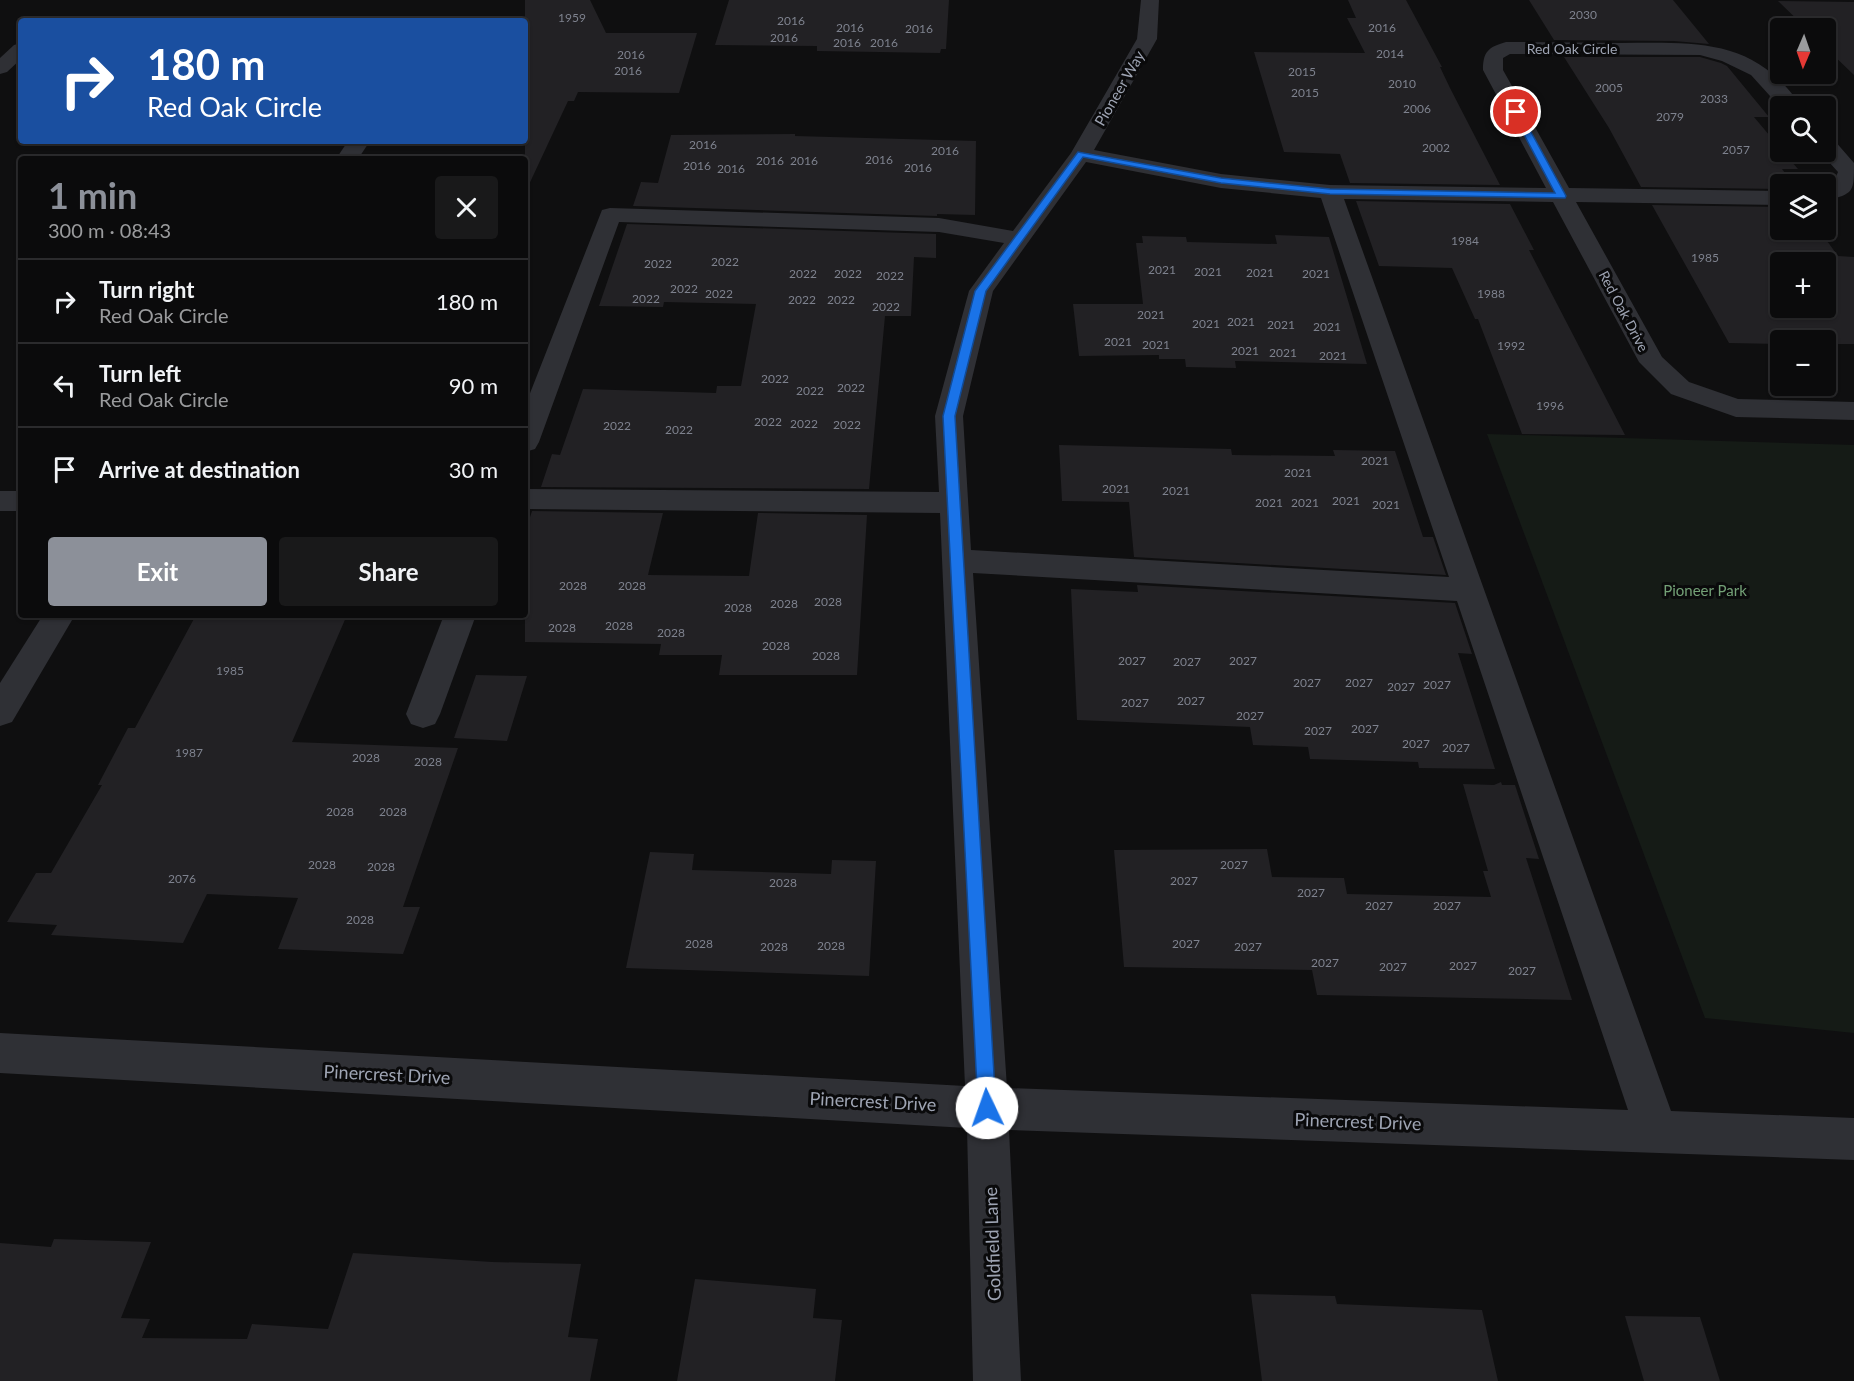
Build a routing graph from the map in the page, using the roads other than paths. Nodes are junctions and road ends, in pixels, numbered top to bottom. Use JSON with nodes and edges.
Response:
{"nodes":[{"id":1,"x":1150,"y":0,"type":"edge"},
{"id":2,"x":0,"y":44,"type":"edge"},
{"id":3,"x":18,"y":47,"type":"edge"},
{"id":4,"x":18,"y":50,"type":"edge"},
{"id":5,"x":0,"y":68,"type":"edge"},
{"id":6,"x":1782,"y":96,"type":"edge"},
{"id":7,"x":1081,"y":154,"type":"junction"},
{"id":8,"x":1836,"y":156,"type":"edge"},
{"id":9,"x":1836,"y":190,"type":"edge"},
{"id":10,"x":1330,"y":192,"type":"junction"},
{"id":11,"x":1562,"y":196,"type":"junction"},
{"id":12,"x":1770,"y":198,"type":"edge"},
{"id":13,"x":1018,"y":239,"type":"junction"},
{"id":14,"x":1854,"y":411,"type":"edge"},
{"id":15,"x":528,"y":434,"type":"edge"},
{"id":16,"x":528,"y":499,"type":"edge"},
{"id":17,"x":0,"y":501,"type":"edge"},
{"id":18,"x":18,"y":501,"type":"edge"},
{"id":19,"x":954,"y":503,"type":"junction"},
{"id":20,"x":957,"y":561,"type":"junction"},
{"id":21,"x":1468,"y":590,"type":"junction"},
{"id":22,"x":57,"y":618,"type":"edge"},
{"id":23,"x":459,"y":618,"type":"edge"},
{"id":24,"x":0,"y":712,"type":"edge"},
{"id":25,"x":423,"y":714,"type":"dead end"},
{"id":26,"x":0,"y":1053,"type":"edge"},
{"id":27,"x":987,"y":1108,"type":"junction"},
{"id":28,"x":1657,"y":1132,"type":"junction"},
{"id":29,"x":1854,"y":1139,"type":"edge"},
{"id":30,"x":998,"y":1381,"type":"edge"}],
"edges":[{"from":1,"to":7,"type":"street","name":"Pioneer Way"},
{"from":2,"to":3,"type":"street"},
{"from":4,"to":5,"type":"street"},
{"from":6,"to":11,"type":"street","name":"Red Oak Circle"},
{"from":7,"to":10,"type":"street"},
{"from":7,"to":13,"type":"street","name":"Pioneer Way"},
{"from":8,"to":9,"type":"street"},
{"from":10,"to":11,"type":"street"},
{"from":10,"to":21,"type":"street"},
{"from":11,"to":12,"type":"street"},
{"from":11,"to":14,"type":"street","name":"Red Oak Drive"},
{"from":13,"to":15,"type":"street"},
{"from":13,"to":19,"type":"street","name":"Pioneer Way"},
{"from":16,"to":19,"type":"street"},
{"from":17,"to":18,"type":"street"},
{"from":19,"to":20,"type":"street","name":"Pioneer Way"},
{"from":20,"to":21,"type":"street"},
{"from":20,"to":27,"type":"street","name":"Pioneer Way"},
{"from":21,"to":28,"type":"street"},
{"from":22,"to":24,"type":"street"},
{"from":23,"to":25,"type":"street"},
{"from":26,"to":27,"type":"street","name":"Pinercrest Drive"},
{"from":27,"to":28,"type":"street","name":"Pinercrest Drive"},
{"from":27,"to":30,"type":"street","name":"Goldfield Lane"},
{"from":28,"to":29,"type":"street","name":"Pinercrest Drive"}]}
